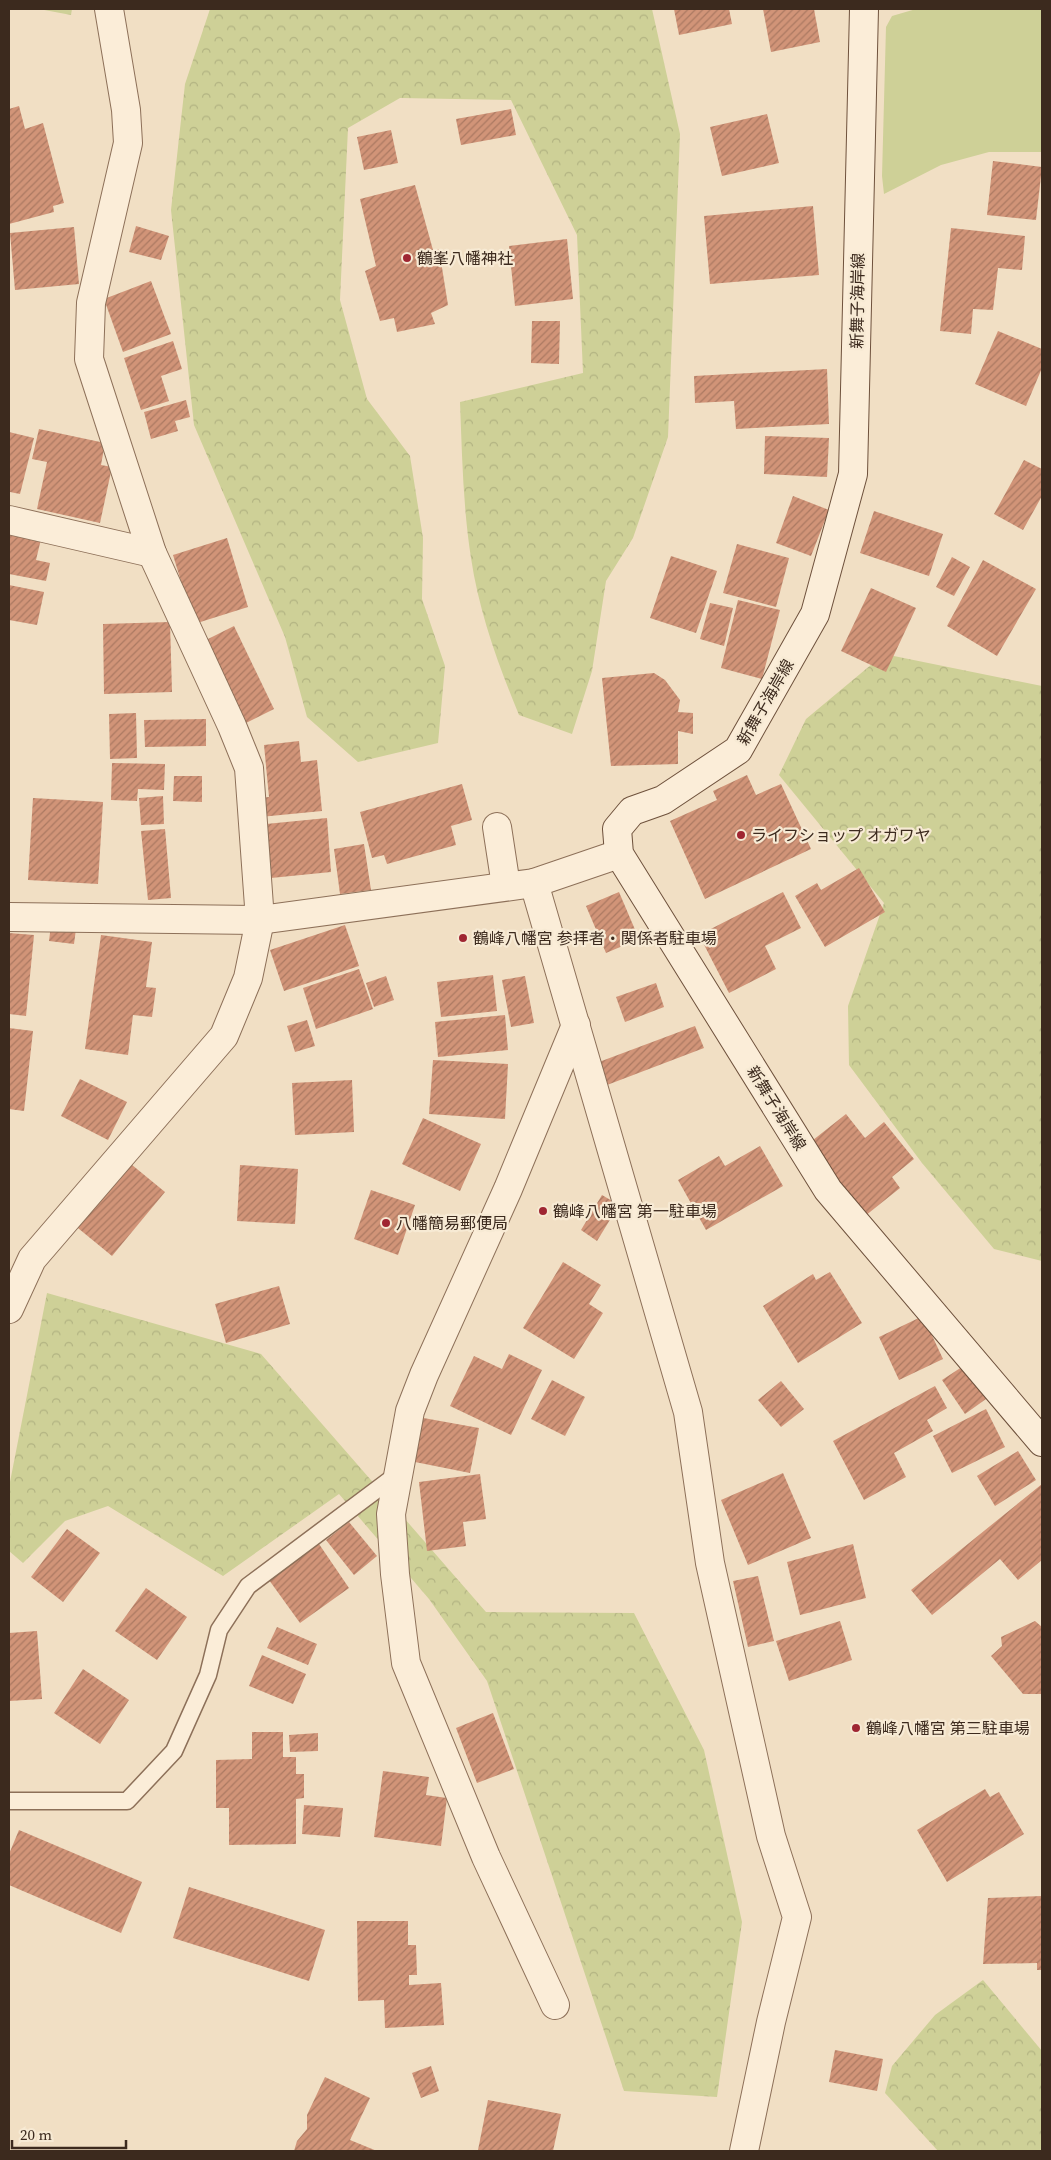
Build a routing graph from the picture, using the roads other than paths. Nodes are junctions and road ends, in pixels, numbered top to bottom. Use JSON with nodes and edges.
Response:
{"nodes":[{"id":1,"x":109,"y":9,"type":"edge"},
{"id":2,"x":864,"y":9,"type":"edge"},
{"id":3,"x":9,"y":520,"type":"edge"},
{"id":4,"x":152,"y":553,"type":"junction"},
{"id":5,"x":497,"y":827,"type":"dead end"},
{"id":6,"x":619,"y":854,"type":"junction"},
{"id":7,"x":534,"y":883,"type":"junction"},
{"id":8,"x":506,"y":886,"type":"junction"},
{"id":9,"x":9,"y":917,"type":"edge"},
{"id":10,"x":260,"y":920,"type":"junction"},
{"id":11,"x":576,"y":1025,"type":"junction"},
{"id":12,"x":20,"y":1256,"type":"edge"},
{"id":13,"x":9,"y":1309,"type":"edge"},
{"id":14,"x":1039,"y":1434,"type":"edge"},
{"id":15,"x":400,"y":1473,"type":"junction"},
{"id":16,"x":9,"y":1801,"type":"edge"},
{"id":17,"x":555,"y":2005,"type":"dead end"},
{"id":18,"x":744,"y":2151,"type":"edge"}],
"edges":[{"from":1,"to":4,"type":"street"},
{"from":2,"to":6,"type":"street","name":"新舞子海岸線"},
{"from":3,"to":4,"type":"street"},
{"from":4,"to":10,"type":"street"},
{"from":5,"to":8,"type":"street"},
{"from":6,"to":7,"type":"street"},
{"from":6,"to":14,"type":"street","name":"新舞子海岸線"},
{"from":7,"to":8,"type":"street"},
{"from":7,"to":11,"type":"street"},
{"from":8,"to":10,"type":"street"},
{"from":9,"to":10,"type":"street"},
{"from":10,"to":12,"type":"street"},
{"from":11,"to":15,"type":"street"},
{"from":11,"to":18,"type":"street"},
{"from":12,"to":13,"type":"street"},
{"from":15,"to":16,"type":"lane"},
{"from":15,"to":17,"type":"street"}]}
